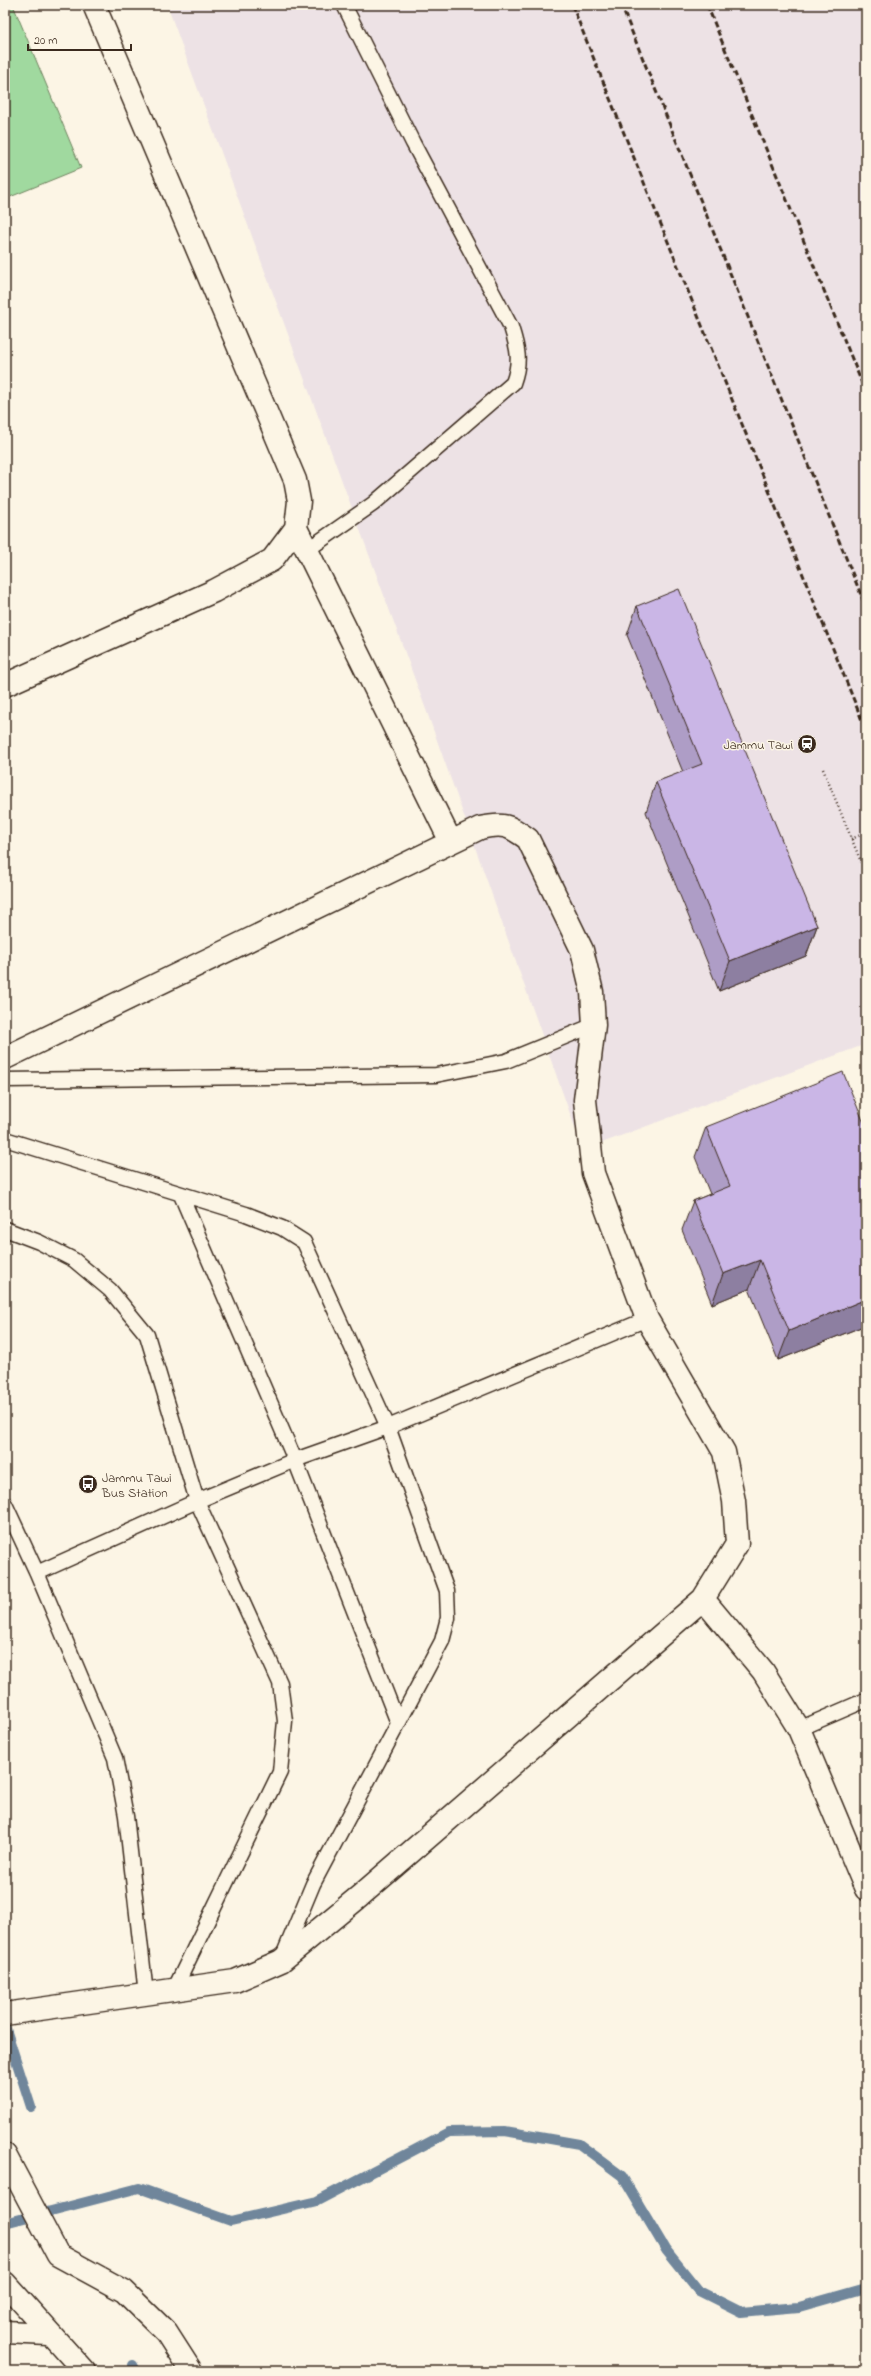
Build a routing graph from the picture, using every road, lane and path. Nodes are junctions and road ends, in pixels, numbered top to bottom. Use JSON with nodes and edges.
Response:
{"nodes":[{"id":1,"x":94,"y":5,"type":"edge"},
{"id":2,"x":344,"y":5,"type":"edge"},
{"id":3,"x":296,"y":528,"type":"junction"},
{"id":4,"x":307,"y":550,"type":"junction"},
{"id":5,"x":5,"y":685,"type":"edge"},
{"id":6,"x":823,"y":769,"type":"dead end"},
{"id":7,"x":866,"y":833,"type":"edge"},
{"id":8,"x":851,"y":839,"type":"junction"},
{"id":9,"x":451,"y":842,"type":"junction"},
{"id":10,"x":866,"y":874,"type":"edge"},
{"id":11,"x":594,"y":1025,"type":"junction"},
{"id":12,"x":5,"y":1058,"type":"edge"},
{"id":13,"x":5,"y":1080,"type":"edge"},
{"id":14,"x":5,"y":1139,"type":"edge"},
{"id":15,"x":181,"y":1195,"type":"junction"},
{"id":16,"x":5,"y":1229,"type":"edge"},
{"id":17,"x":648,"y":1319,"type":"junction"},
{"id":18,"x":388,"y":1428,"type":"junction"},
{"id":19,"x":295,"y":1460,"type":"junction"},
{"id":20,"x":197,"y":1501,"type":"junction"},
{"id":21,"x":5,"y":1504,"type":"edge"},
{"id":22,"x":37,"y":1573,"type":"junction"},
{"id":23,"x":703,"y":1599,"type":"junction"},
{"id":24,"x":866,"y":1700,"type":"edge"},
{"id":25,"x":398,"y":1723,"type":"junction"},
{"id":26,"x":799,"y":1729,"type":"junction"},
{"id":27,"x":866,"y":1890,"type":"edge"},
{"id":28,"x":281,"y":1961,"type":"junction"},
{"id":29,"x":174,"y":1990,"type":"junction"},
{"id":30,"x":146,"y":1994,"type":"junction"},
{"id":31,"x":5,"y":2014,"type":"edge"},
{"id":32,"x":5,"y":2154,"type":"edge"},
{"id":33,"x":5,"y":2283,"type":"edge"},
{"id":34,"x":5,"y":2332,"type":"edge"},
{"id":35,"x":48,"y":2334,"type":"junction"},
{"id":36,"x":84,"y":2371,"type":"edge"},
{"id":37,"x":191,"y":2371,"type":"edge"}],
"edges":[{"from":1,"to":3,"type":"street"},
{"from":2,"to":4,"type":"lane"},
{"from":3,"to":4,"type":"street"},
{"from":3,"to":5,"type":"street"},
{"from":4,"to":9,"type":"street"},
{"from":6,"to":8,"type":"path"},
{"from":7,"to":8,"type":"path"},
{"from":8,"to":10,"type":"path"},
{"from":9,"to":11,"type":"street"},
{"from":9,"to":12,"type":"street"},
{"from":11,"to":13,"type":"lane"},
{"from":11,"to":17,"type":"street"},
{"from":14,"to":15,"type":"lane"},
{"from":15,"to":18,"type":"lane"},
{"from":15,"to":19,"type":"lane"},
{"from":16,"to":20,"type":"lane"},
{"from":17,"to":18,"type":"lane"},
{"from":17,"to":23,"type":"street"},
{"from":18,"to":19,"type":"lane"},
{"from":18,"to":25,"type":"lane"},
{"from":19,"to":20,"type":"lane"},
{"from":19,"to":25,"type":"lane"},
{"from":20,"to":22,"type":"lane"},
{"from":20,"to":29,"type":"lane"},
{"from":21,"to":22,"type":"lane"},
{"from":22,"to":30,"type":"lane"},
{"from":23,"to":26,"type":"street"},
{"from":23,"to":28,"type":"street"},
{"from":24,"to":26,"type":"lane"},
{"from":25,"to":28,"type":"lane"},
{"from":26,"to":27,"type":"street"},
{"from":28,"to":29,"type":"street"},
{"from":29,"to":30,"type":"street"},
{"from":30,"to":31,"type":"street"},
{"from":32,"to":37,"type":"street"},
{"from":33,"to":35,"type":"street"},
{"from":34,"to":35,"type":"street"},
{"from":35,"to":36,"type":"street"}]}
